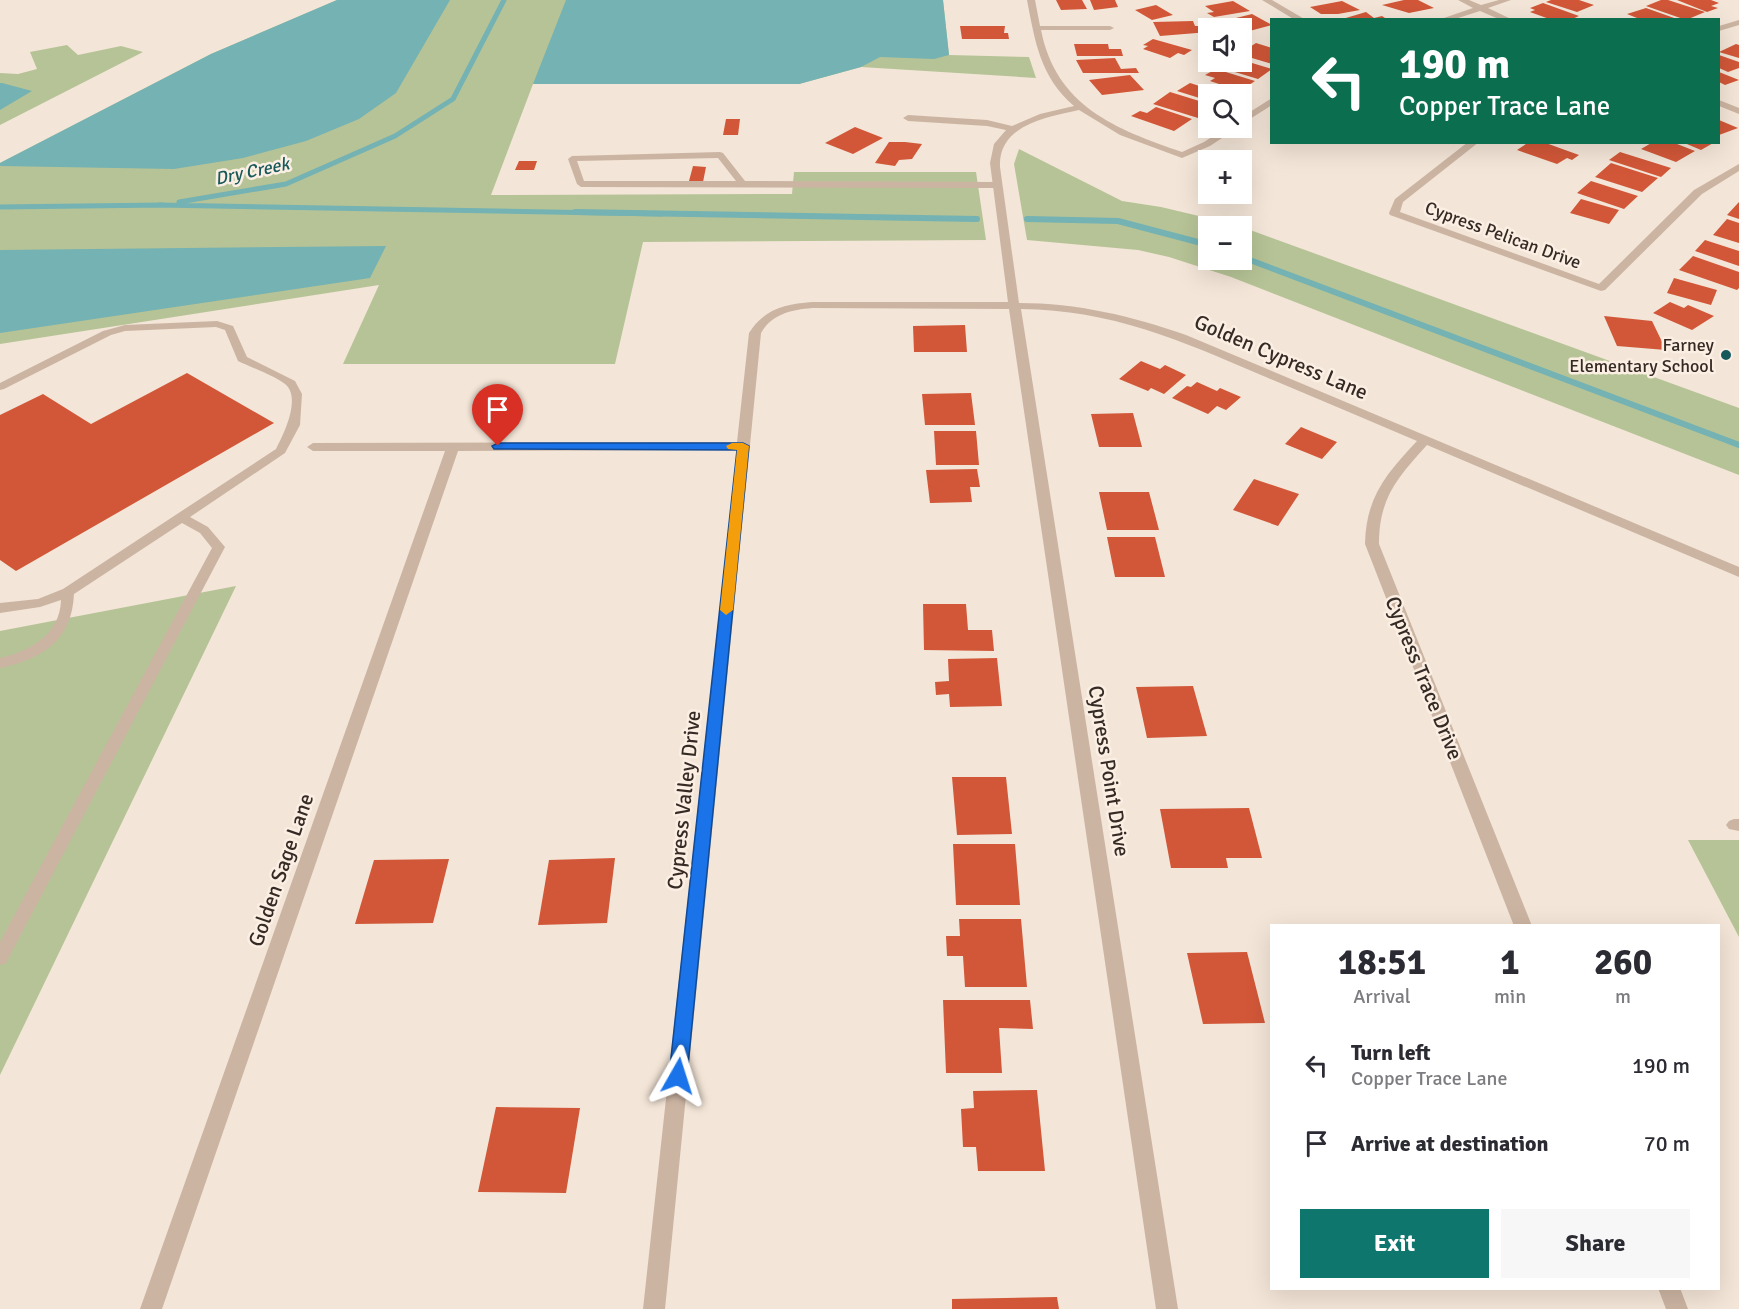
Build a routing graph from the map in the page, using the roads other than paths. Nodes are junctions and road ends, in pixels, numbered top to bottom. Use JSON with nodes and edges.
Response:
{"nodes":[{"id":1,"x":1031,"y":0,"type":"edge"},
{"id":2,"x":1266,"y":0,"type":"edge"},
{"id":3,"x":1462,"y":0,"type":"edge"},
{"id":4,"x":1507,"y":0,"type":"edge"},
{"id":5,"x":1480,"y":8,"type":"junction"},
{"id":6,"x":1298,"y":18,"type":"edge"},
{"id":7,"x":1448,"y":18,"type":"edge"},
{"id":8,"x":1504,"y":18,"type":"edge"},
{"id":9,"x":1739,"y":22,"type":"edge"},
{"id":10,"x":1038,"y":28,"type":"junction"},
{"id":11,"x":1110,"y":28,"type":"dead end"},
{"id":12,"x":1720,"y":29,"type":"edge"},
{"id":13,"x":1270,"y":102,"type":"edge"},
{"id":14,"x":1720,"y":103,"type":"edge"},
{"id":15,"x":1081,"y":107,"type":"junction"},
{"id":16,"x":1739,"y":111,"type":"edge"},
{"id":17,"x":1252,"y":114,"type":"edge"},
{"id":18,"x":908,"y":118,"type":"dead end"},
{"id":19,"x":1014,"y":129,"type":"junction"},
{"id":20,"x":1216,"y":138,"type":"edge"},
{"id":21,"x":1472,"y":144,"type":"edge"},
{"id":22,"x":1739,"y":167,"type":"edge"},
{"id":23,"x":743,"y":184,"type":"junction"},
{"id":24,"x":996,"y":185,"type":"junction"},
{"id":25,"x":1016,"y":304,"type":"junction"},
{"id":26,"x":781,"y":309,"type":"joint"},
{"id":27,"x":0,"y":387,"type":"edge"},
{"id":28,"x":1426,"y":439,"type":"junction"},
{"id":29,"x":743,"y":446,"type":"junction"},
{"id":30,"x":313,"y":447,"type":"dead end"},
{"id":31,"x":453,"y":447,"type":"junction"},
{"id":32,"x":181,"y":517,"type":"junction"},
{"id":33,"x":1739,"y":572,"type":"edge"},
{"id":34,"x":68,"y":592,"type":"junction"},
{"id":35,"x":0,"y":608,"type":"edge"},
{"id":36,"x":0,"y":663,"type":"edge"},
{"id":37,"x":1522,"y":924,"type":"edge"},
{"id":38,"x":0,"y":957,"type":"edge"},
{"id":39,"x":1670,"y":1290,"type":"edge"},
{"id":40,"x":151,"y":1309,"type":"edge"},
{"id":41,"x":654,"y":1309,"type":"edge"},
{"id":42,"x":1167,"y":1309,"type":"edge"},
{"id":43,"x":1677,"y":1309,"type":"edge"}],
"edges":[{"from":1,"to":10,"type":"street"},
{"from":2,"to":6,"type":"street"},
{"from":3,"to":5,"type":"street"},
{"from":4,"to":5,"type":"street"},
{"from":5,"to":7,"type":"street"},
{"from":5,"to":8,"type":"street"},
{"from":9,"to":12,"type":"street"},
{"from":10,"to":11,"type":"street"},
{"from":10,"to":15,"type":"street"},
{"from":13,"to":17,"type":"street"},
{"from":14,"to":16,"type":"street"},
{"from":15,"to":19,"type":"street"},
{"from":15,"to":20,"type":"street"},
{"from":18,"to":19,"type":"street"},
{"from":19,"to":24,"type":"street","name":"Cypress Point Drive"},
{"from":21,"to":22,"type":"street","name":"Cypress Pelican Drive"},
{"from":23,"to":23,"type":"lane"},
{"from":23,"to":24,"type":"lane"},
{"from":24,"to":25,"type":"street","name":"Cypress Point Drive"},
{"from":25,"to":26,"type":"street","name":"Golden Cypress Lane"},
{"from":25,"to":28,"type":"street","name":"Golden Cypress Lane"},
{"from":25,"to":42,"type":"street","name":"Cypress Point Drive"},
{"from":26,"to":29,"type":"street","name":"Cypress Valley Drive"},
{"from":27,"to":32,"type":"lane"},
{"from":28,"to":33,"type":"street","name":"Golden Cypress Lane"},
{"from":28,"to":37,"type":"street","name":"Cypress Trace Drive"},
{"from":29,"to":31,"type":"street"},
{"from":29,"to":41,"type":"street","name":"Cypress Valley Drive"},
{"from":30,"to":31,"type":"street"},
{"from":31,"to":40,"type":"street","name":"Golden Sage Lane"},
{"from":32,"to":34,"type":"lane"},
{"from":32,"to":38,"type":"lane"},
{"from":34,"to":35,"type":"lane"},
{"from":34,"to":36,"type":"lane"},
{"from":39,"to":43,"type":"street"}]}
